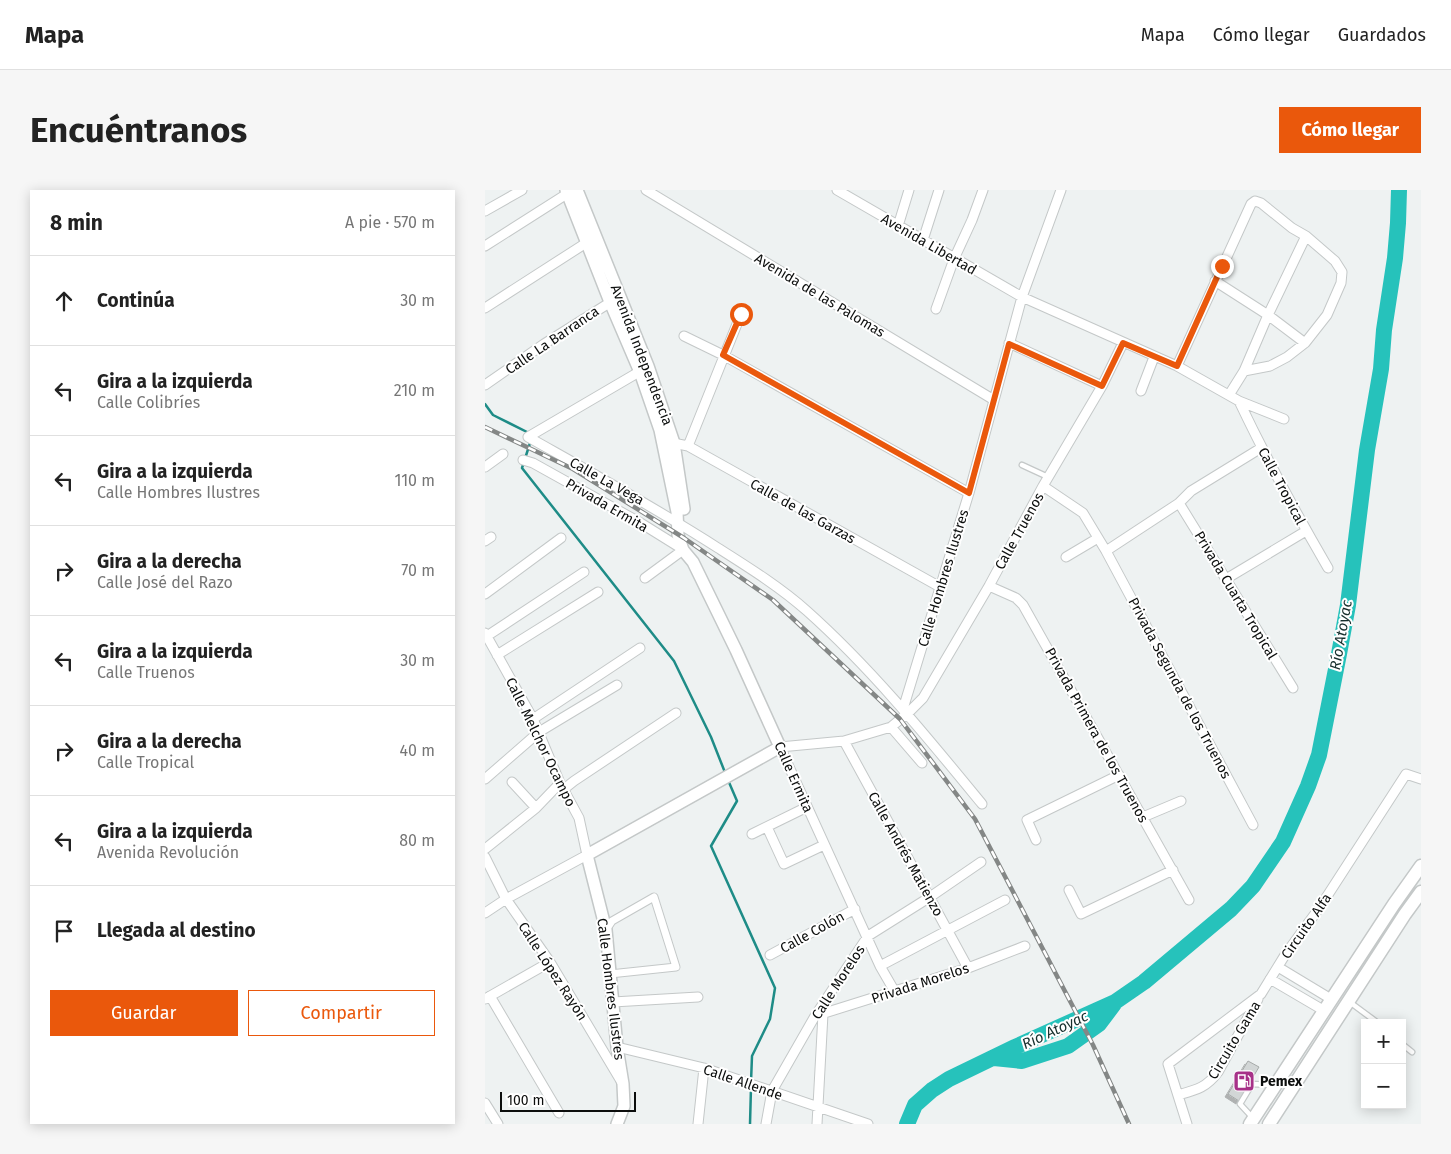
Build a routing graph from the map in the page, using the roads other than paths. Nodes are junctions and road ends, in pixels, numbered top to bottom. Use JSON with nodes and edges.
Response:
{"nodes":[{"id":1,"x":522,"y":190,"type":"edge"},
{"id":2,"x":646,"y":190,"type":"edge"},
{"id":3,"x":909,"y":190,"type":"edge"},
{"id":4,"x":939,"y":190,"type":"edge"},
{"id":5,"x":983,"y":190,"type":"edge"},
{"id":6,"x":1061,"y":190,"type":"edge"},
{"id":7,"x":571,"y":191,"type":"edge"},
{"id":8,"x":842,"y":191,"type":"edge"},
{"id":9,"x":485,"y":211,"type":"edge"},
{"id":10,"x":898,"y":226,"type":"junction"},
{"id":11,"x":1306,"y":236,"type":"junction"},
{"id":12,"x":923,"y":240,"type":"junction"},
{"id":13,"x":592,"y":243,"type":"junction"},
{"id":14,"x":485,"y":246,"type":"edge"},
{"id":15,"x":954,"y":259,"type":"junction"},
{"id":16,"x":1215,"y":281,"type":"junction"},
{"id":17,"x":1022,"y":297,"type":"junction"},
{"id":18,"x":615,"y":300,"type":"junction"},
{"id":19,"x":485,"y":308,"type":"edge"},
{"id":20,"x":936,"y":309,"type":"dead end"},
{"id":21,"x":741,"y":314,"type":"dead end"},
{"id":22,"x":1268,"y":315,"type":"junction"},
{"id":23,"x":684,"y":336,"type":"dead end"},
{"id":24,"x":1123,"y":343,"type":"junction"},
{"id":25,"x":1009,"y":344,"type":"junction"},
{"id":26,"x":1305,"y":344,"type":"junction"},
{"id":27,"x":723,"y":355,"type":"junction"},
{"id":28,"x":1154,"y":357,"type":"junction"},
{"id":29,"x":1177,"y":366,"type":"junction"},
{"id":30,"x":644,"y":369,"type":"junction"},
{"id":31,"x":1244,"y":371,"type":"junction"},
{"id":32,"x":485,"y":385,"type":"edge"},
{"id":33,"x":1102,"y":386,"type":"junction"},
{"id":34,"x":1141,"y":391,"type":"dead end"},
{"id":35,"x":1229,"y":395,"type":"junction"},
{"id":36,"x":994,"y":400,"type":"junction"},
{"id":37,"x":1239,"y":402,"type":"junction"},
{"id":38,"x":1284,"y":419,"type":"dead end"},
{"id":39,"x":668,"y":442,"type":"junction"},
{"id":40,"x":687,"y":446,"type":"junction"},
{"id":41,"x":1261,"y":448,"type":"junction"},
{"id":42,"x":503,"y":454,"type":"dead end"},
{"id":43,"x":523,"y":460,"type":"dead end"},
{"id":44,"x":1022,"y":465,"type":"dead end"},
{"id":45,"x":485,"y":467,"type":"edge"},
{"id":46,"x":1048,"y":477,"type":"junction"},
{"id":47,"x":1043,"y":486,"type":"junction"},
{"id":48,"x":969,"y":493,"type":"junction"},
{"id":49,"x":1179,"y":503,"type":"junction"},
{"id":50,"x":681,"y":523,"type":"junction"},
{"id":51,"x":1306,"y":531,"type":"junction"},
{"id":52,"x":561,"y":538,"type":"dead end"},
{"id":53,"x":1098,"y":538,"type":"junction"},
{"id":54,"x":1106,"y":551,"type":"junction"},
{"id":55,"x":688,"y":554,"type":"junction"},
{"id":56,"x":1066,"y":557,"type":"dead end"},
{"id":57,"x":1328,"y":568,"type":"dead end"},
{"id":58,"x":584,"y":572,"type":"dead end"},
{"id":59,"x":645,"y":578,"type":"dead end"},
{"id":60,"x":1227,"y":579,"type":"junction"},
{"id":61,"x":989,"y":586,"type":"junction"},
{"id":62,"x":940,"y":587,"type":"junction"},
{"id":63,"x":598,"y":592,"type":"dead end"},
{"id":64,"x":485,"y":594,"type":"edge"},
{"id":65,"x":486,"y":635,"type":"edge"},
{"id":66,"x":640,"y":648,"type":"dead end"},
{"id":67,"x":497,"y":654,"type":"junction"},
{"id":68,"x":617,"y":685,"type":"dead end"},
{"id":69,"x":1293,"y":688,"type":"dead end"},
{"id":70,"x":906,"y":711,"type":"junction"},
{"id":71,"x":676,"y":713,"type":"dead end"},
{"id":72,"x":533,"y":720,"type":"junction"},
{"id":73,"x":891,"y":727,"type":"junction"},
{"id":74,"x":539,"y":732,"type":"junction"},
{"id":75,"x":844,"y":741,"type":"junction"},
{"id":76,"x":780,"y":747,"type":"junction"},
{"id":77,"x":922,"y":763,"type":"dead end"},
{"id":78,"x":1119,"y":775,"type":"junction"},
{"id":79,"x":485,"y":779,"type":"edge"},
{"id":80,"x":1421,"y":779,"type":"edge"},
{"id":81,"x":512,"y":782,"type":"dead end"},
{"id":82,"x":562,"y":786,"type":"junction"},
{"id":83,"x":1181,"y":801,"type":"dead end"},
{"id":84,"x":982,"y":804,"type":"dead end"},
{"id":85,"x":807,"y":807,"type":"junction"},
{"id":86,"x":535,"y":808,"type":"junction"},
{"id":87,"x":1143,"y":817,"type":"junction"},
{"id":88,"x":1253,"y":825,"type":"dead end"},
{"id":89,"x":767,"y":827,"type":"junction"},
{"id":90,"x":752,"y":834,"type":"dead end"},
{"id":91,"x":1035,"y":840,"type":"dead end"},
{"id":92,"x":824,"y":845,"type":"junction"},
{"id":93,"x":485,"y":849,"type":"edge"},
{"id":94,"x":587,"y":855,"type":"junction"},
{"id":95,"x":485,"y":858,"type":"edge"},
{"id":96,"x":981,"y":862,"type":"dead end"},
{"id":97,"x":1421,"y":866,"type":"edge"},
{"id":98,"x":1173,"y":870,"type":"junction"},
{"id":99,"x":1069,"y":890,"type":"dead end"},
{"id":100,"x":1421,"y":892,"type":"edge"},
{"id":101,"x":930,"y":897,"type":"junction"},
{"id":102,"x":506,"y":900,"type":"junction"},
{"id":103,"x":1005,"y":900,"type":"dead end"},
{"id":104,"x":1189,"y":900,"type":"dead end"},
{"id":105,"x":855,"y":908,"type":"junction"},
{"id":106,"x":485,"y":913,"type":"edge"},
{"id":107,"x":606,"y":930,"type":"junction"},
{"id":108,"x":947,"y":930,"type":"junction"},
{"id":109,"x":868,"y":936,"type":"junction"},
{"id":110,"x":1025,"y":946,"type":"dead end"},
{"id":111,"x":770,"y":955,"type":"dead end"},
{"id":112,"x":549,"y":962,"type":"junction"},
{"id":113,"x":881,"y":966,"type":"junction"},
{"id":114,"x":1278,"y":967,"type":"junction"},
{"id":115,"x":968,"y":968,"type":"junction"},
{"id":116,"x":610,"y":974,"type":"junction"},
{"id":117,"x":1270,"y":979,"type":"junction"},
{"id":118,"x":895,"y":992,"type":"junction"},
{"id":119,"x":1261,"y":994,"type":"junction"},
{"id":120,"x":698,"y":997,"type":"dead end"},
{"id":121,"x":487,"y":998,"type":"edge"},
{"id":122,"x":1331,"y":1000,"type":"junction"},
{"id":123,"x":1349,"y":1001,"type":"junction"},
{"id":124,"x":613,"y":1002,"type":"junction"},
{"id":125,"x":1323,"y":1010,"type":"junction"},
{"id":126,"x":819,"y":1015,"type":"junction"},
{"id":127,"x":1373,"y":1019,"type":"edge"},
{"id":128,"x":617,"y":1047,"type":"junction"},
{"id":129,"x":1406,"y":1047,"type":"edge"},
{"id":130,"x":1412,"y":1052,"type":"dead end"},
{"id":131,"x":704,"y":1068,"type":"junction"},
{"id":132,"x":623,"y":1084,"type":"junction"},
{"id":133,"x":1274,"y":1085,"type":"junction"},
{"id":134,"x":772,"y":1091,"type":"junction"},
{"id":135,"x":1178,"y":1095,"type":"junction"},
{"id":136,"x":485,"y":1103,"type":"edge"},
{"id":137,"x":818,"y":1108,"type":"junction"},
{"id":138,"x":559,"y":1113,"type":"dead end"},
{"id":139,"x":1252,"y":1121,"type":"edge"},
{"id":140,"x":857,"y":1122,"type":"edge"},
{"id":141,"x":498,"y":1124,"type":"edge"},
{"id":142,"x":617,"y":1124,"type":"edge"},
{"id":143,"x":698,"y":1124,"type":"edge"},
{"id":144,"x":766,"y":1124,"type":"edge"},
{"id":145,"x":817,"y":1124,"type":"edge"},
{"id":146,"x":867,"y":1124,"type":"edge"},
{"id":147,"x":1187,"y":1124,"type":"edge"},
{"id":148,"x":1269,"y":1124,"type":"edge"}],
"edges":[{"from":1,"to":9,"type":"street"},
{"from":2,"to":36,"type":"street","name":"Avenida de las Palomas"},
{"from":3,"to":10,"type":"street"},
{"from":4,"to":12,"type":"street"},
{"from":5,"to":15,"type":"street"},
{"from":6,"to":17,"type":"street","name":"Calle Hombres Ilustres"},
{"from":7,"to":13,"type":"street","name":"Avenida Independencia"},
{"from":7,"to":14,"type":"street"},
{"from":8,"to":10,"type":"street","name":"Avenida Libertad"},
{"from":10,"to":12,"type":"street","name":"Avenida Libertad"},
{"from":11,"to":16,"type":"street"},
{"from":11,"to":22,"type":"street"},
{"from":11,"to":26,"type":"street"},
{"from":12,"to":15,"type":"street","name":"Avenida Libertad"},
{"from":13,"to":18,"type":"street","name":"Avenida Independencia"},
{"from":13,"to":19,"type":"street"},
{"from":15,"to":17,"type":"street","name":"Avenida Libertad"},
{"from":15,"to":20,"type":"street"},
{"from":16,"to":22,"type":"street"},
{"from":16,"to":29,"type":"street"},
{"from":17,"to":24,"type":"street","name":"Calle Tropical"},
{"from":17,"to":25,"type":"street","name":"Calle Hombres Ilustres"},
{"from":18,"to":30,"type":"street","name":"Avenida Independencia"},
{"from":18,"to":32,"type":"street","name":"Calle La Barranca"},
{"from":21,"to":27,"type":"street"},
{"from":22,"to":26,"type":"street"},
{"from":22,"to":31,"type":"street"},
{"from":23,"to":27,"type":"street"},
{"from":24,"to":28,"type":"street","name":"Calle Tropical"},
{"from":24,"to":33,"type":"street","name":"Calle Truenos"},
{"from":25,"to":33,"type":"street"},
{"from":25,"to":36,"type":"street","name":"Calle Hombres Ilustres"},
{"from":26,"to":31,"type":"street"},
{"from":27,"to":40,"type":"street"},
{"from":27,"to":48,"type":"street"},
{"from":28,"to":29,"type":"street","name":"Calle Tropical"},
{"from":28,"to":34,"type":"street"},
{"from":29,"to":35,"type":"street","name":"Calle Tropical"},
{"from":30,"to":39,"type":"street","name":"Avenida Independencia"},
{"from":30,"to":50,"type":"street","name":"Calle La Vega"},
{"from":31,"to":35,"type":"street"},
{"from":33,"to":46,"type":"street","name":"Calle Truenos"},
{"from":35,"to":37,"type":"street","name":"Calle Tropical"},
{"from":36,"to":48,"type":"street","name":"Calle Hombres Ilustres"},
{"from":37,"to":38,"type":"street","name":"Calle Tropical"},
{"from":37,"to":41,"type":"street","name":"Calle Tropical"},
{"from":39,"to":40,"type":"street","name":"Calle de las Garzas"},
{"from":39,"to":50,"type":"street","name":"Avenida Independencia"},
{"from":40,"to":62,"type":"street","name":"Calle de las Garzas"},
{"from":41,"to":49,"type":"street"},
{"from":41,"to":51,"type":"street","name":"Calle Tropical"},
{"from":42,"to":45,"type":"street"},
{"from":43,"to":55,"type":"street","name":"Privada Ermita"},
{"from":44,"to":46,"type":"lane"},
{"from":46,"to":47,"type":"street","name":"Calle Truenos"},
{"from":47,"to":53,"type":"street","name":"Privada Segunda de los Truenos"},
{"from":47,"to":61,"type":"street","name":"Calle Truenos"},
{"from":48,"to":62,"type":"street","name":"Calle Hombres Ilustres"},
{"from":49,"to":54,"type":"street"},
{"from":49,"to":60,"type":"street","name":"Privada Cuarta Tropical"},
{"from":50,"to":55,"type":"street","name":"Avenida Independencia"},
{"from":50,"to":70,"type":"street","name":"Calle La Vega"},
{"from":51,"to":57,"type":"street","name":"Calle Tropical"},
{"from":51,"to":60,"type":"street"},
{"from":52,"to":64,"type":"street"},
{"from":53,"to":54,"type":"street","name":"Privada Segunda de los Truenos"},
{"from":53,"to":56,"type":"street"},
{"from":54,"to":88,"type":"street","name":"Privada Segunda de los Truenos"},
{"from":55,"to":59,"type":"street"},
{"from":55,"to":76,"type":"street","name":"Calle Ermita"},
{"from":58,"to":65,"type":"street"},
{"from":60,"to":69,"type":"street","name":"Privada Cuarta Tropical"},
{"from":61,"to":70,"type":"street","name":"Calle Truenos"},
{"from":61,"to":78,"type":"street","name":"Privada Primera de los Truenos"},
{"from":62,"to":70,"type":"street","name":"Calle Hombres Ilustres"},
{"from":63,"to":67,"type":"street"},
{"from":65,"to":67,"type":"street","name":"Calle Melchor Ocampo"},
{"from":66,"to":72,"type":"street"},
{"from":67,"to":72,"type":"street","name":"Calle Melchor Ocampo"},
{"from":68,"to":74,"type":"street"},
{"from":70,"to":73,"type":"street"},
{"from":70,"to":84,"type":"street","name":"Calle La Vega"},
{"from":71,"to":82,"type":"street"},
{"from":72,"to":74,"type":"street","name":"Calle Melchor Ocampo"},
{"from":73,"to":75,"type":"street"},
{"from":73,"to":77,"type":"street"},
{"from":74,"to":79,"type":"street"},
{"from":74,"to":82,"type":"street","name":"Calle Melchor Ocampo"},
{"from":75,"to":76,"type":"street"},
{"from":75,"to":101,"type":"street","name":"Calle Andrés Matienzo"},
{"from":76,"to":85,"type":"street","name":"Calle Ermita"},
{"from":76,"to":94,"type":"street"},
{"from":78,"to":87,"type":"street","name":"Privada Primera de los Truenos"},
{"from":78,"to":91,"type":"street"},
{"from":80,"to":114,"type":"street","name":"Circuito Alfa"},
{"from":81,"to":86,"type":"street"},
{"from":82,"to":86,"type":"street"},
{"from":82,"to":94,"type":"street","name":"Calle Melchor Ocampo"},
{"from":83,"to":87,"type":"street"},
{"from":85,"to":89,"type":"street"},
{"from":85,"to":92,"type":"street","name":"Calle Ermita"},
{"from":86,"to":93,"type":"street"},
{"from":87,"to":98,"type":"street","name":"Privada Primera de los Truenos"},
{"from":89,"to":90,"type":"street"},
{"from":89,"to":92,"type":"street"},
{"from":92,"to":105,"type":"street","name":"Calle Ermita"},
{"from":94,"to":102,"type":"street"},
{"from":94,"to":107,"type":"street","name":"Calle Hombres Ilustres"},
{"from":95,"to":102,"type":"street","name":"Calle López Rayón"},
{"from":96,"to":101,"type":"street","name":"Calle Morelos"},
{"from":97,"to":122,"type":"main road"},
{"from":98,"to":99,"type":"street"},
{"from":98,"to":104,"type":"street","name":"Privada Primera de los Truenos"},
{"from":100,"to":123,"type":"main road"},
{"from":101,"to":108,"type":"street","name":"Calle Andrés Matienzo"},
{"from":101,"to":109,"type":"street","name":"Calle Morelos"},
{"from":102,"to":106,"type":"street"},
{"from":102,"to":112,"type":"street","name":"Calle López Rayón"},
{"from":103,"to":108,"type":"street"},
{"from":105,"to":109,"type":"street","name":"Calle Ermita"},
{"from":105,"to":111,"type":"street","name":"Calle Colón"},
{"from":107,"to":116,"type":"street","name":"Calle Hombres Ilustres"},
{"from":107,"to":116,"type":"street"},
{"from":108,"to":113,"type":"street"},
{"from":108,"to":115,"type":"street","name":"Calle Andrés Matienzo"},
{"from":109,"to":113,"type":"street","name":"Calle Ermita"},
{"from":109,"to":126,"type":"street","name":"Calle Morelos"},
{"from":110,"to":115,"type":"street","name":"Privada Morelos"},
{"from":112,"to":121,"type":"street"},
{"from":112,"to":132,"type":"street","name":"Calle López Rayón"},
{"from":113,"to":118,"type":"street","name":"Calle Ermita"},
{"from":114,"to":117,"type":"street","name":"Circuito Alfa"},
{"from":114,"to":122,"type":"street"},
{"from":115,"to":118,"type":"street","name":"Privada Morelos"},
{"from":116,"to":124,"type":"street","name":"Calle Hombres Ilustres"},
{"from":117,"to":119,"type":"street","name":"Circuito Alfa"},
{"from":117,"to":125,"type":"street"},
{"from":118,"to":126,"type":"street","name":"Privada Morelos"},
{"from":119,"to":135,"type":"street","name":"Circuito Gama"},
{"from":119,"to":135,"type":"street","name":"Circuito Alfa"},
{"from":120,"to":124,"type":"street"},
{"from":121,"to":138,"type":"street"},
{"from":122,"to":125,"type":"main road"},
{"from":123,"to":127,"type":"lane"},
{"from":123,"to":148,"type":"main road"},
{"from":124,"to":128,"type":"street","name":"Calle Hombres Ilustres"},
{"from":125,"to":133,"type":"main road"},
{"from":126,"to":134,"type":"street","name":"Calle Morelos"},
{"from":126,"to":137,"type":"street"},
{"from":128,"to":131,"type":"street","name":"Calle Allende"},
{"from":128,"to":132,"type":"street","name":"Calle Hombres Ilustres"},
{"from":129,"to":130,"type":"lane"},
{"from":131,"to":134,"type":"street","name":"Calle Allende"},
{"from":131,"to":143,"type":"street"},
{"from":132,"to":142,"type":"street","name":"Calle Hombres Ilustres"},
{"from":133,"to":139,"type":"main road"},
{"from":133,"to":139,"type":"lane"},
{"from":134,"to":137,"type":"street","name":"Calle Allende"},
{"from":134,"to":144,"type":"street","name":"Calle Morelos"},
{"from":135,"to":147,"type":"street"},
{"from":136,"to":141,"type":"street"},
{"from":137,"to":140,"type":"street","name":"Calle Allende"},
{"from":137,"to":145,"type":"street"},
{"from":140,"to":146,"type":"street","name":"Calle Allende"}]}
